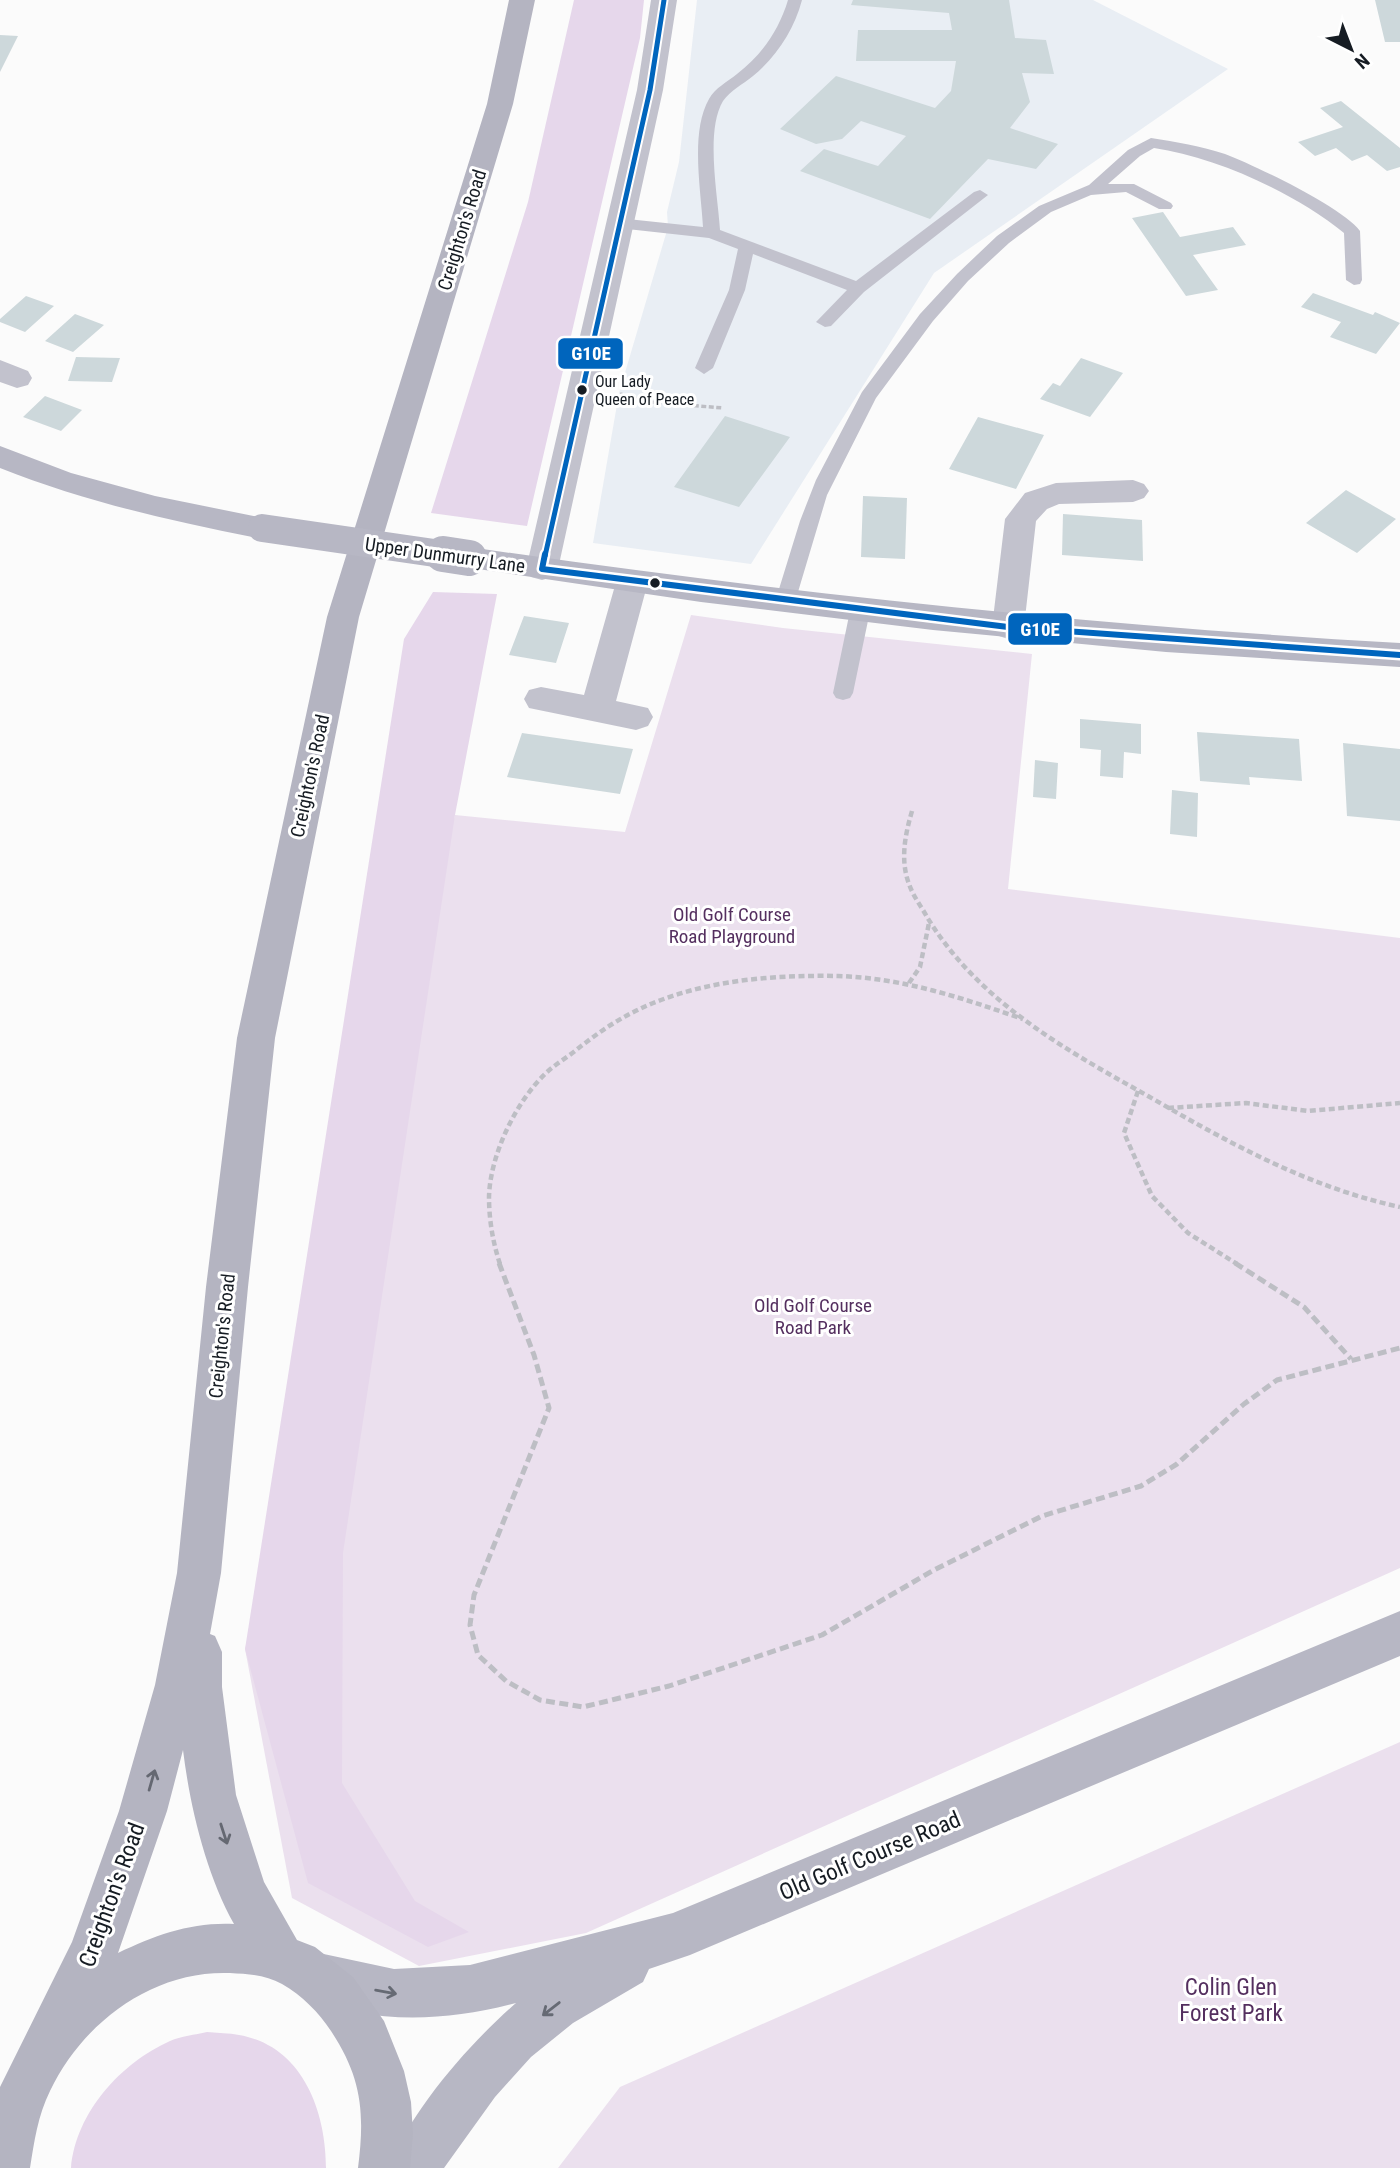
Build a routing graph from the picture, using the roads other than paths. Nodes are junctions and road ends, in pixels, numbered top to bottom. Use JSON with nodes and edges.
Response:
{"nodes":[{"id":1,"x":522,"y":0,"type":"edge"},
{"id":2,"x":664,"y":0,"type":"edge"},
{"id":3,"x":795,"y":0,"type":"edge"},
{"id":4,"x":1096,"y":186,"type":"junction"},
{"id":5,"x":980,"y":195,"type":"dead end"},
{"id":6,"x":1165,"y":206,"type":"dead end"},
{"id":7,"x":618,"y":223,"type":"junction"},
{"id":8,"x":712,"y":233,"type":"junction"},
{"id":9,"x":747,"y":246,"type":"junction"},
{"id":10,"x":1354,"y":280,"type":"dead end"},
{"id":11,"x":858,"y":288,"type":"junction"},
{"id":12,"x":825,"y":322,"type":"dead end"},
{"id":13,"x":704,"y":368,"type":"dead end"},
{"id":14,"x":0,"y":456,"type":"edge"},
{"id":15,"x":1133,"y":491,"type":"dead end"},
{"id":16,"x":542,"y":569,"type":"junction"},
{"id":17,"x":632,"y":582,"type":"junction"},
{"id":18,"x":785,"y":601,"type":"junction"},
{"id":19,"x":860,"y":611,"type":"junction"},
{"id":20,"x":1008,"y":627,"type":"junction"},
{"id":21,"x":1400,"y":655,"type":"edge"},
{"id":22,"x":843,"y":693,"type":"dead end"},
{"id":23,"x":541,"y":699,"type":"dead end"},
{"id":24,"x":597,"y":709,"type":"junction"},
{"id":25,"x":636,"y":717,"type":"dead end"},
{"id":26,"x":199,"y":1573,"type":"junction"},
{"id":27,"x":1400,"y":1633,"type":"edge"},
{"id":28,"x":673,"y":1938,"type":"junction"},
{"id":29,"x":299,"y":1967,"type":"junction"},
{"id":30,"x":40,"y":2060,"type":"junction"},
{"id":31,"x":3,"y":2146,"type":"edge"},
{"id":32,"x":384,"y":2168,"type":"edge"},
{"id":33,"x":414,"y":2168,"type":"edge"}],
"edges":[{"from":1,"to":26,"type":"highway","name":"Creighton's Road"},
{"from":2,"to":7,"type":"street"},
{"from":3,"to":8,"type":"lane"},
{"from":4,"to":6,"type":"lane"},
{"from":4,"to":10,"type":"lane"},
{"from":4,"to":18,"type":"lane"},
{"from":5,"to":11,"type":"lane"},
{"from":7,"to":8,"type":"lane"},
{"from":7,"to":16,"type":"street"},
{"from":8,"to":9,"type":"lane"},
{"from":9,"to":11,"type":"lane"},
{"from":9,"to":13,"type":"lane"},
{"from":11,"to":12,"type":"lane"},
{"from":14,"to":16,"type":"street","name":"Upper Dunmurry Lane","bridge":true},
{"from":15,"to":20,"type":"street"},
{"from":16,"to":17,"type":"street","name":"Upper Dunmurry Lane"},
{"from":17,"to":18,"type":"street","name":"Upper Dunmurry Lane"},
{"from":17,"to":24,"type":"street"},
{"from":18,"to":19,"type":"street","name":"Upper Dunmurry Lane"},
{"from":19,"to":20,"type":"street","name":"Upper Dunmurry Lane"},
{"from":19,"to":22,"type":"lane"},
{"from":20,"to":21,"type":"street","name":"Upper Dunmurry Lane"},
{"from":23,"to":24,"type":"street"},
{"from":24,"to":25,"type":"street"},
{"from":26,"to":29,"type":"highway","name":"Creighton's Road","one_way":true},
{"from":30,"to":26,"type":"highway","name":"Creighton's Road","one_way":true},
{"from":27,"to":28,"type":"street","name":"Old Golf Course Road"},
{"from":29,"to":28,"type":"street","name":"Old Golf Course Road","one_way":true},
{"from":28,"to":33,"type":"street","one_way":true},
{"from":29,"to":30,"type":"highway"},
{"from":29,"to":32,"type":"highway","name":"Creighton's Road"},
{"from":30,"to":31,"type":"highway","name":"Creighton's Road"}]}
